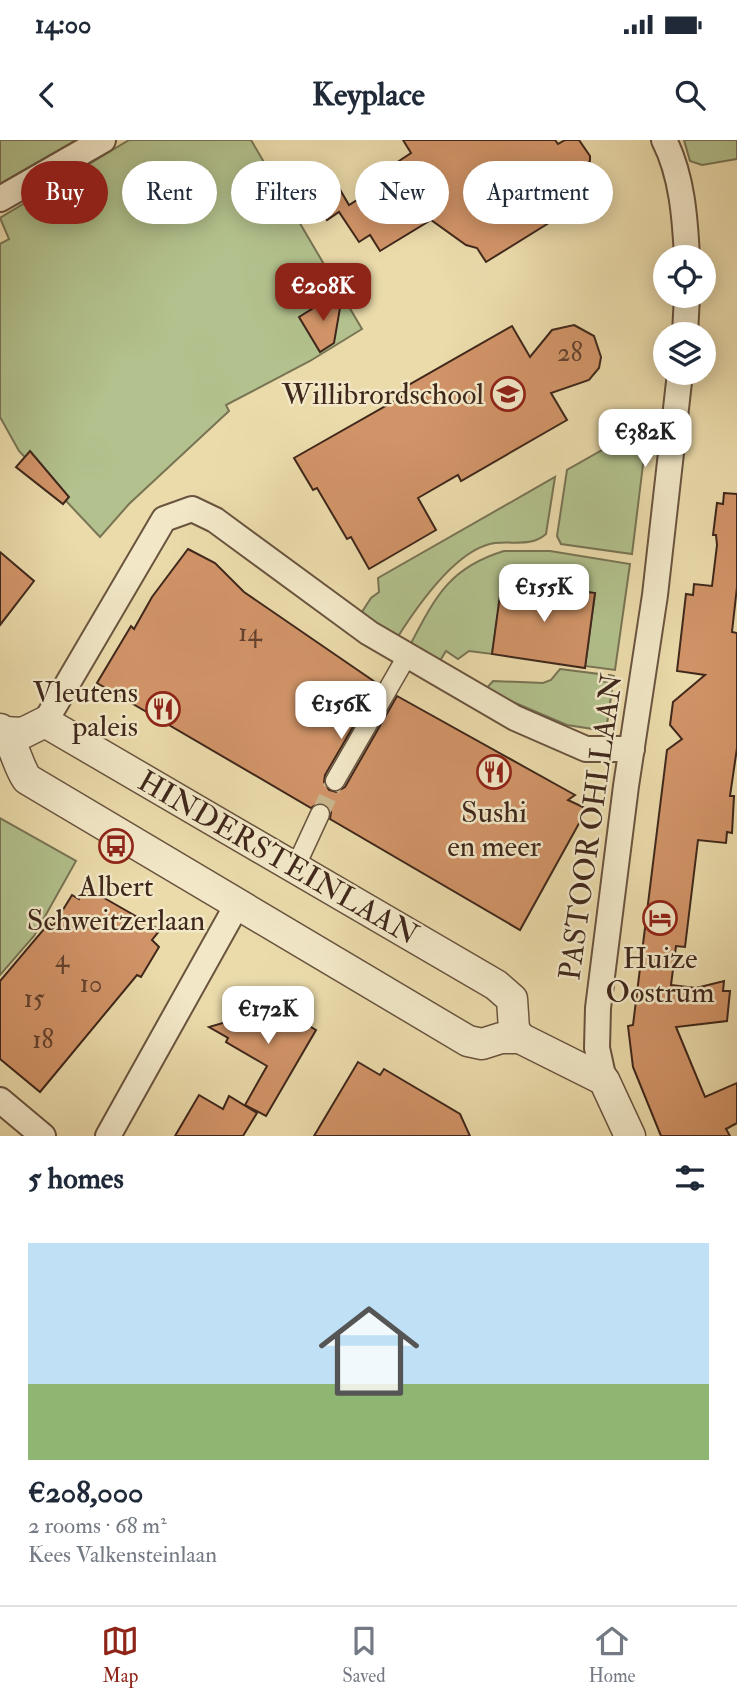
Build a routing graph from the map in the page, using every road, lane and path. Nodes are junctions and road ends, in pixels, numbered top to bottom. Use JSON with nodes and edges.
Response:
{"nodes":[{"id":1,"x":103,"y":140,"type":"edge"},
{"id":2,"x":664,"y":140,"type":"edge"},
{"id":3,"x":0,"y":199,"type":"edge"},
{"id":4,"x":685,"y":245,"type":"edge"},
{"id":5,"x":679,"y":385,"type":"edge"},
{"id":6,"x":407,"y":656,"type":"junction"},
{"id":7,"x":45,"y":722,"type":"junction"},
{"id":8,"x":2,"y":731,"type":"edge"},
{"id":9,"x":632,"y":749,"type":"junction"},
{"id":10,"x":335,"y":781,"type":"tunnel mouth"},
{"id":11,"x":320,"y":814,"type":"tunnel mouth"},
{"id":12,"x":295,"y":869,"type":"junction"},
{"id":13,"x":237,"y":905,"type":"junction"},
{"id":14,"x":520,"y":1038,"type":"junction"},
{"id":15,"x":604,"y":1080,"type":"junction"},
{"id":16,"x":0,"y":1100,"type":"edge"},
{"id":17,"x":43,"y":1136,"type":"edge"},
{"id":18,"x":108,"y":1136,"type":"edge"},
{"id":19,"x":630,"y":1136,"type":"edge"}],
"edges":[{"from":1,"to":3,"type":"street"},
{"from":2,"to":4,"type":"street"},
{"from":5,"to":9,"type":"street","name":"PASTOOR OHLLAAN"},
{"from":6,"to":7,"type":"street"},
{"from":6,"to":9,"type":"street"},
{"from":6,"to":10,"type":"street"},
{"from":7,"to":8,"type":"street","name":"HINDERSTEINLAAN"},
{"from":7,"to":12,"type":"street","name":"HINDERSTEINLAAN"},
{"from":8,"to":13,"type":"street","name":"HINDERSTEINLAAN"},
{"from":9,"to":15,"type":"street","name":"PASTOOR OHLLAAN"},
{"from":11,"to":12,"type":"street"},
{"from":12,"to":14,"type":"street","name":"HINDERSTEINLAAN"},
{"from":13,"to":14,"type":"street","name":"HINDERSTEINLAAN"},
{"from":13,"to":18,"type":"street"},
{"from":14,"to":15,"type":"street"},
{"from":15,"to":19,"type":"street"},
{"from":16,"to":17,"type":"street"}]}
